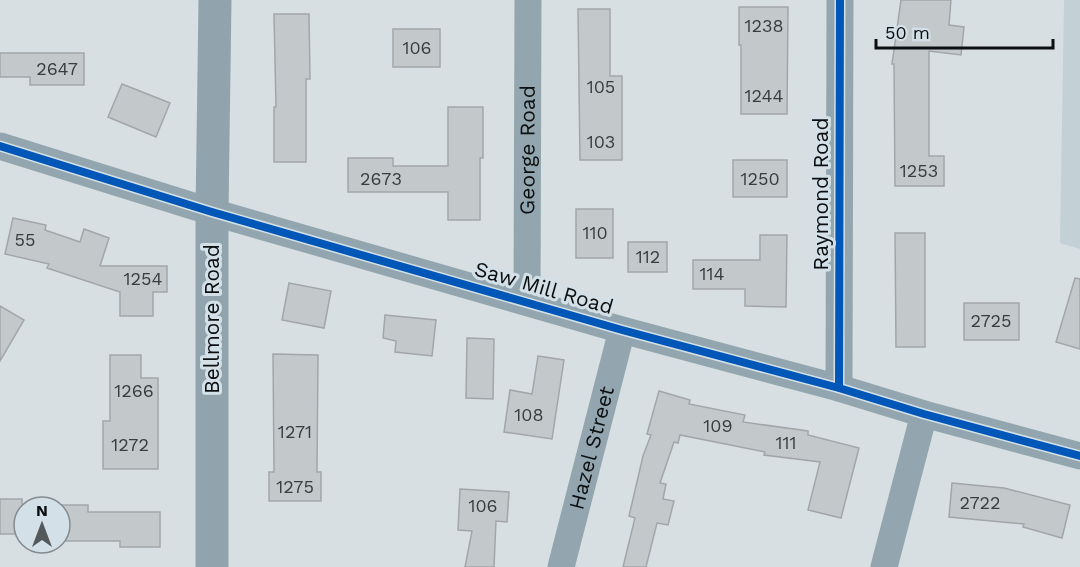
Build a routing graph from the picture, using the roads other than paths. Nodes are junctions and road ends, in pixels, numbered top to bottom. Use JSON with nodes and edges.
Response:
{"nodes":[{"id":1,"x":215,"y":0,"type":"edge"},
{"id":2,"x":528,"y":0,"type":"edge"},
{"id":3,"x":840,"y":0,"type":"edge"},
{"id":4,"x":0,"y":146,"type":"edge"},
{"id":5,"x":212,"y":212,"type":"junction"},
{"id":6,"x":527,"y":302,"type":"junction"},
{"id":7,"x":622,"y":330,"type":"junction"},
{"id":8,"x":838,"y":388,"type":"junction"},
{"id":9,"x":924,"y":414,"type":"junction"},
{"id":10,"x":1080,"y":456,"type":"edge"},
{"id":11,"x":212,"y":567,"type":"edge"},
{"id":12,"x":561,"y":567,"type":"edge"},
{"id":13,"x":884,"y":567,"type":"edge"}],
"edges":[{"from":1,"to":5,"type":"main road","name":"Bellmore Road"},
{"from":2,"to":6,"type":"street","name":"George Road"},
{"from":3,"to":8,"type":"street","name":"Raymond Road"},
{"from":4,"to":5,"type":"street","name":"Saw Mill Road"},
{"from":5,"to":6,"type":"street","name":"Saw Mill Road"},
{"from":5,"to":11,"type":"main road","name":"Bellmore Road"},
{"from":6,"to":7,"type":"street","name":"Saw Mill Road"},
{"from":7,"to":8,"type":"street","name":"Saw Mill Road"},
{"from":7,"to":12,"type":"street","name":"Hazel Street"},
{"from":8,"to":9,"type":"street","name":"Saw Mill Road"},
{"from":9,"to":10,"type":"street","name":"Saw Mill Road"},
{"from":9,"to":13,"type":"street"}]}
